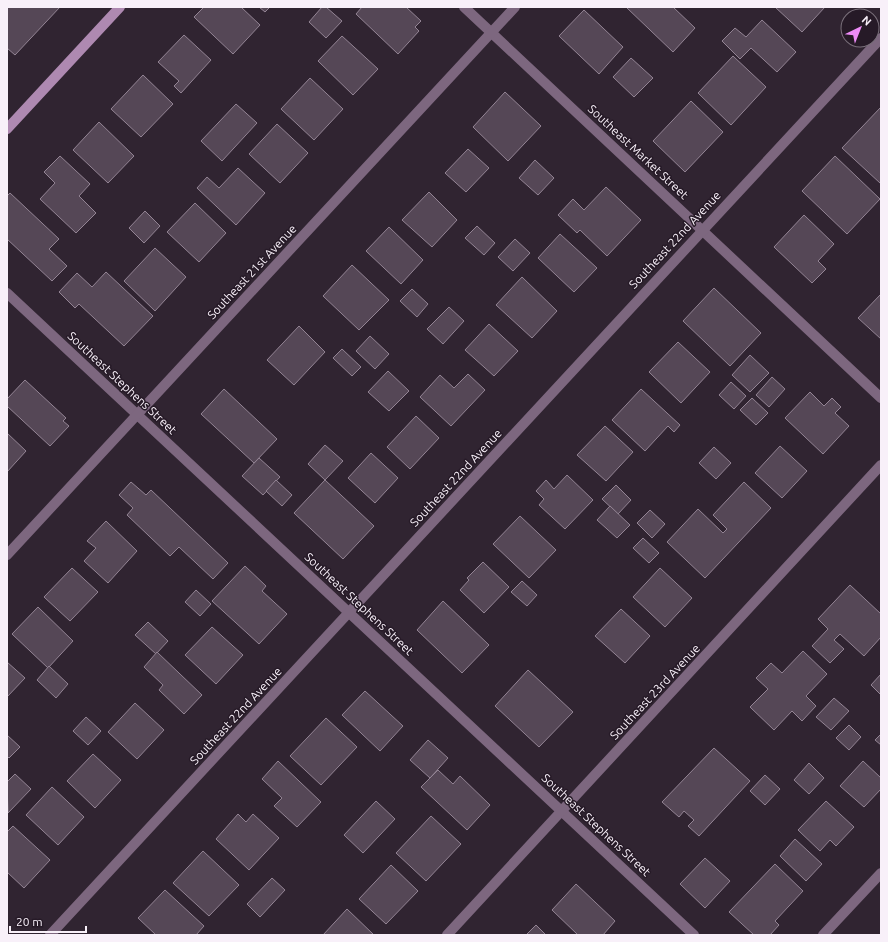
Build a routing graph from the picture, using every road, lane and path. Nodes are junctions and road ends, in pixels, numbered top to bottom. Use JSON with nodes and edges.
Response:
{"nodes":[{"id":1,"x":120,"y":7,"type":"edge"},
{"id":2,"x":464,"y":7,"type":"edge"},
{"id":3,"x":516,"y":7,"type":"edge"},
{"id":4,"x":492,"y":33,"type":"junction"},
{"id":5,"x":881,"y":38,"type":"edge"},
{"id":6,"x":7,"y":129,"type":"edge"},
{"id":7,"x":702,"y":230,"type":"junction"},
{"id":8,"x":7,"y":293,"type":"edge"},
{"id":9,"x":881,"y":398,"type":"edge"},
{"id":10,"x":136,"y":415,"type":"junction"},
{"id":11,"x":881,"y":465,"type":"edge"},
{"id":12,"x":7,"y":554,"type":"edge"},
{"id":13,"x":349,"y":613,"type":"junction"},
{"id":14,"x":562,"y":811,"type":"junction"},
{"id":15,"x":881,"y":873,"type":"edge"},
{"id":16,"x":50,"y":935,"type":"edge"},
{"id":17,"x":447,"y":935,"type":"edge"},
{"id":18,"x":694,"y":935,"type":"edge"},
{"id":19,"x":823,"y":935,"type":"edge"}],
"edges":[{"from":1,"to":6,"type":"street"},
{"from":2,"to":4,"type":"street","name":"Southeast Market Street"},
{"from":3,"to":4,"type":"street","name":"Southeast 21st Avenue"},
{"from":4,"to":7,"type":"street","name":"Southeast Market Street"},
{"from":4,"to":10,"type":"street","name":"Southeast 21st Avenue"},
{"from":5,"to":7,"type":"street","name":"Southeast 22nd Avenue"},
{"from":7,"to":9,"type":"street","name":"Southeast Market Street"},
{"from":7,"to":13,"type":"street","name":"Southeast 22nd Avenue"},
{"from":8,"to":10,"type":"street","name":"Southeast Stephens Street"},
{"from":10,"to":12,"type":"street","name":"Southeast 21st Avenue"},
{"from":10,"to":13,"type":"street","name":"Southeast Stephens Street"},
{"from":11,"to":14,"type":"street","name":"Southeast 23rd Avenue"},
{"from":13,"to":14,"type":"street","name":"Southeast Stephens Street"},
{"from":13,"to":16,"type":"street","name":"Southeast 22nd Avenue"},
{"from":14,"to":17,"type":"street","name":"Southeast 23rd Avenue"},
{"from":14,"to":18,"type":"street","name":"Southeast Stephens Street"},
{"from":15,"to":19,"type":"street"}]}
